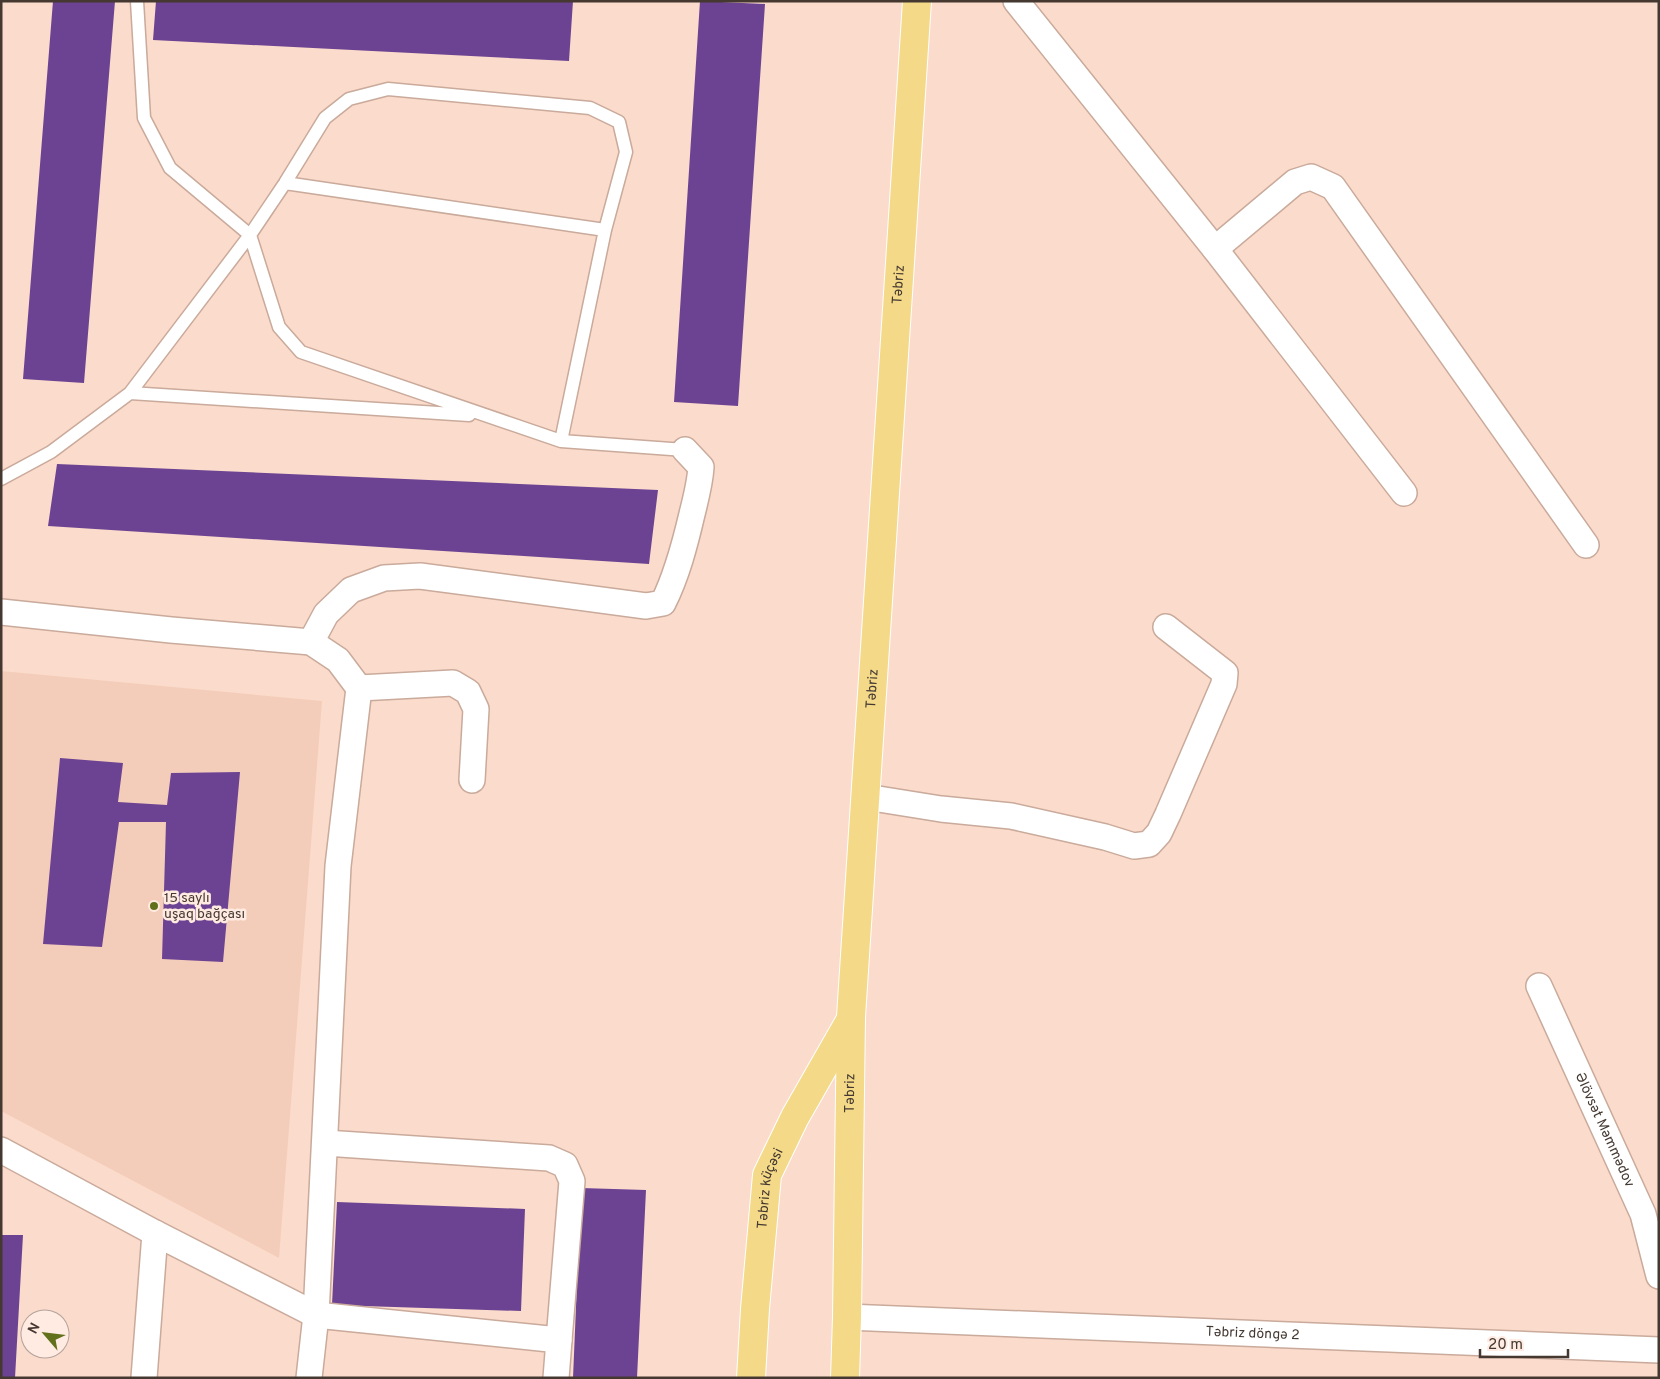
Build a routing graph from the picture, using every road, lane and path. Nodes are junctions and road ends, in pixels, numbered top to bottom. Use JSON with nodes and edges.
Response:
{"nodes":[{"id":1,"x":137,"y":1,"type":"edge"},
{"id":2,"x":917,"y":1,"type":"edge"},
{"id":3,"x":1016,"y":1,"type":"edge"},
{"id":4,"x":285,"y":183,"type":"junction"},
{"id":5,"x":605,"y":230,"type":"junction"},
{"id":6,"x":250,"y":235,"type":"junction"},
{"id":7,"x":1215,"y":249,"type":"junction"},
{"id":8,"x":130,"y":393,"type":"junction"},
{"id":9,"x":487,"y":416,"type":"junction"},
{"id":10,"x":561,"y":441,"type":"junction"},
{"id":11,"x":685,"y":450,"type":"joint"},
{"id":12,"x":1,"y":479,"type":"edge"},
{"id":13,"x":1404,"y":493,"type":"dead end"},
{"id":14,"x":1586,"y":545,"type":"dead end"},
{"id":15,"x":1,"y":612,"type":"edge"},
{"id":16,"x":1166,"y":627,"type":"dead end"},
{"id":17,"x":311,"y":642,"type":"junction"},
{"id":18,"x":359,"y":688,"type":"junction"},
{"id":19,"x":472,"y":780,"type":"dead end"},
{"id":20,"x":866,"y":797,"type":"junction"},
{"id":21,"x":1539,"y":986,"type":"dead end"},
{"id":22,"x":851,"y":1017,"type":"junction"},
{"id":23,"x":325,"y":1143,"type":"junction"},
{"id":24,"x":1,"y":1150,"type":"edge"},
{"id":25,"x":156,"y":1233,"type":"junction"},
{"id":26,"x":1659,"y":1276,"type":"edge"},
{"id":27,"x":316,"y":1314,"type":"junction"},
{"id":28,"x":847,"y":1317,"type":"junction"},
{"id":29,"x":559,"y":1340,"type":"junction"},
{"id":30,"x":1659,"y":1350,"type":"edge"},
{"id":31,"x":144,"y":1378,"type":"edge"},
{"id":32,"x":309,"y":1378,"type":"edge"},
{"id":33,"x":556,"y":1378,"type":"edge"},
{"id":34,"x":751,"y":1378,"type":"edge"},
{"id":35,"x":845,"y":1378,"type":"edge"}],
"edges":[{"from":1,"to":6,"type":"lane"},
{"from":2,"to":20,"type":"main road","name":"Təbriz"},
{"from":3,"to":7,"type":"street"},
{"from":4,"to":5,"type":"lane"},
{"from":4,"to":5,"type":"lane"},
{"from":4,"to":6,"type":"lane"},
{"from":5,"to":10,"type":"lane"},
{"from":6,"to":8,"type":"lane"},
{"from":6,"to":9,"type":"lane"},
{"from":7,"to":13,"type":"street"},
{"from":7,"to":14,"type":"street"},
{"from":8,"to":9,"type":"lane"},
{"from":8,"to":12,"type":"lane"},
{"from":9,"to":10,"type":"lane"},
{"from":10,"to":11,"type":"lane"},
{"from":11,"to":17,"type":"street"},
{"from":15,"to":17,"type":"street"},
{"from":16,"to":20,"type":"street"},
{"from":17,"to":18,"type":"street"},
{"from":18,"to":19,"type":"street"},
{"from":18,"to":23,"type":"street"},
{"from":20,"to":22,"type":"main road","name":"Təbriz"},
{"from":21,"to":26,"type":"street","name":"Əlövsət Məmmədov"},
{"from":22,"to":28,"type":"main road","name":"Təbriz"},
{"from":22,"to":34,"type":"main road","name":"Təbriz küçəsi"},
{"from":23,"to":27,"type":"street"},
{"from":23,"to":29,"type":"street"},
{"from":24,"to":25,"type":"street"},
{"from":25,"to":27,"type":"street"},
{"from":25,"to":31,"type":"street"},
{"from":27,"to":29,"type":"street"},
{"from":27,"to":32,"type":"street"},
{"from":28,"to":30,"type":"street","name":"Təbriz döngə 2"},
{"from":28,"to":35,"type":"main road","name":"Təbriz"},
{"from":29,"to":33,"type":"street"}]}
